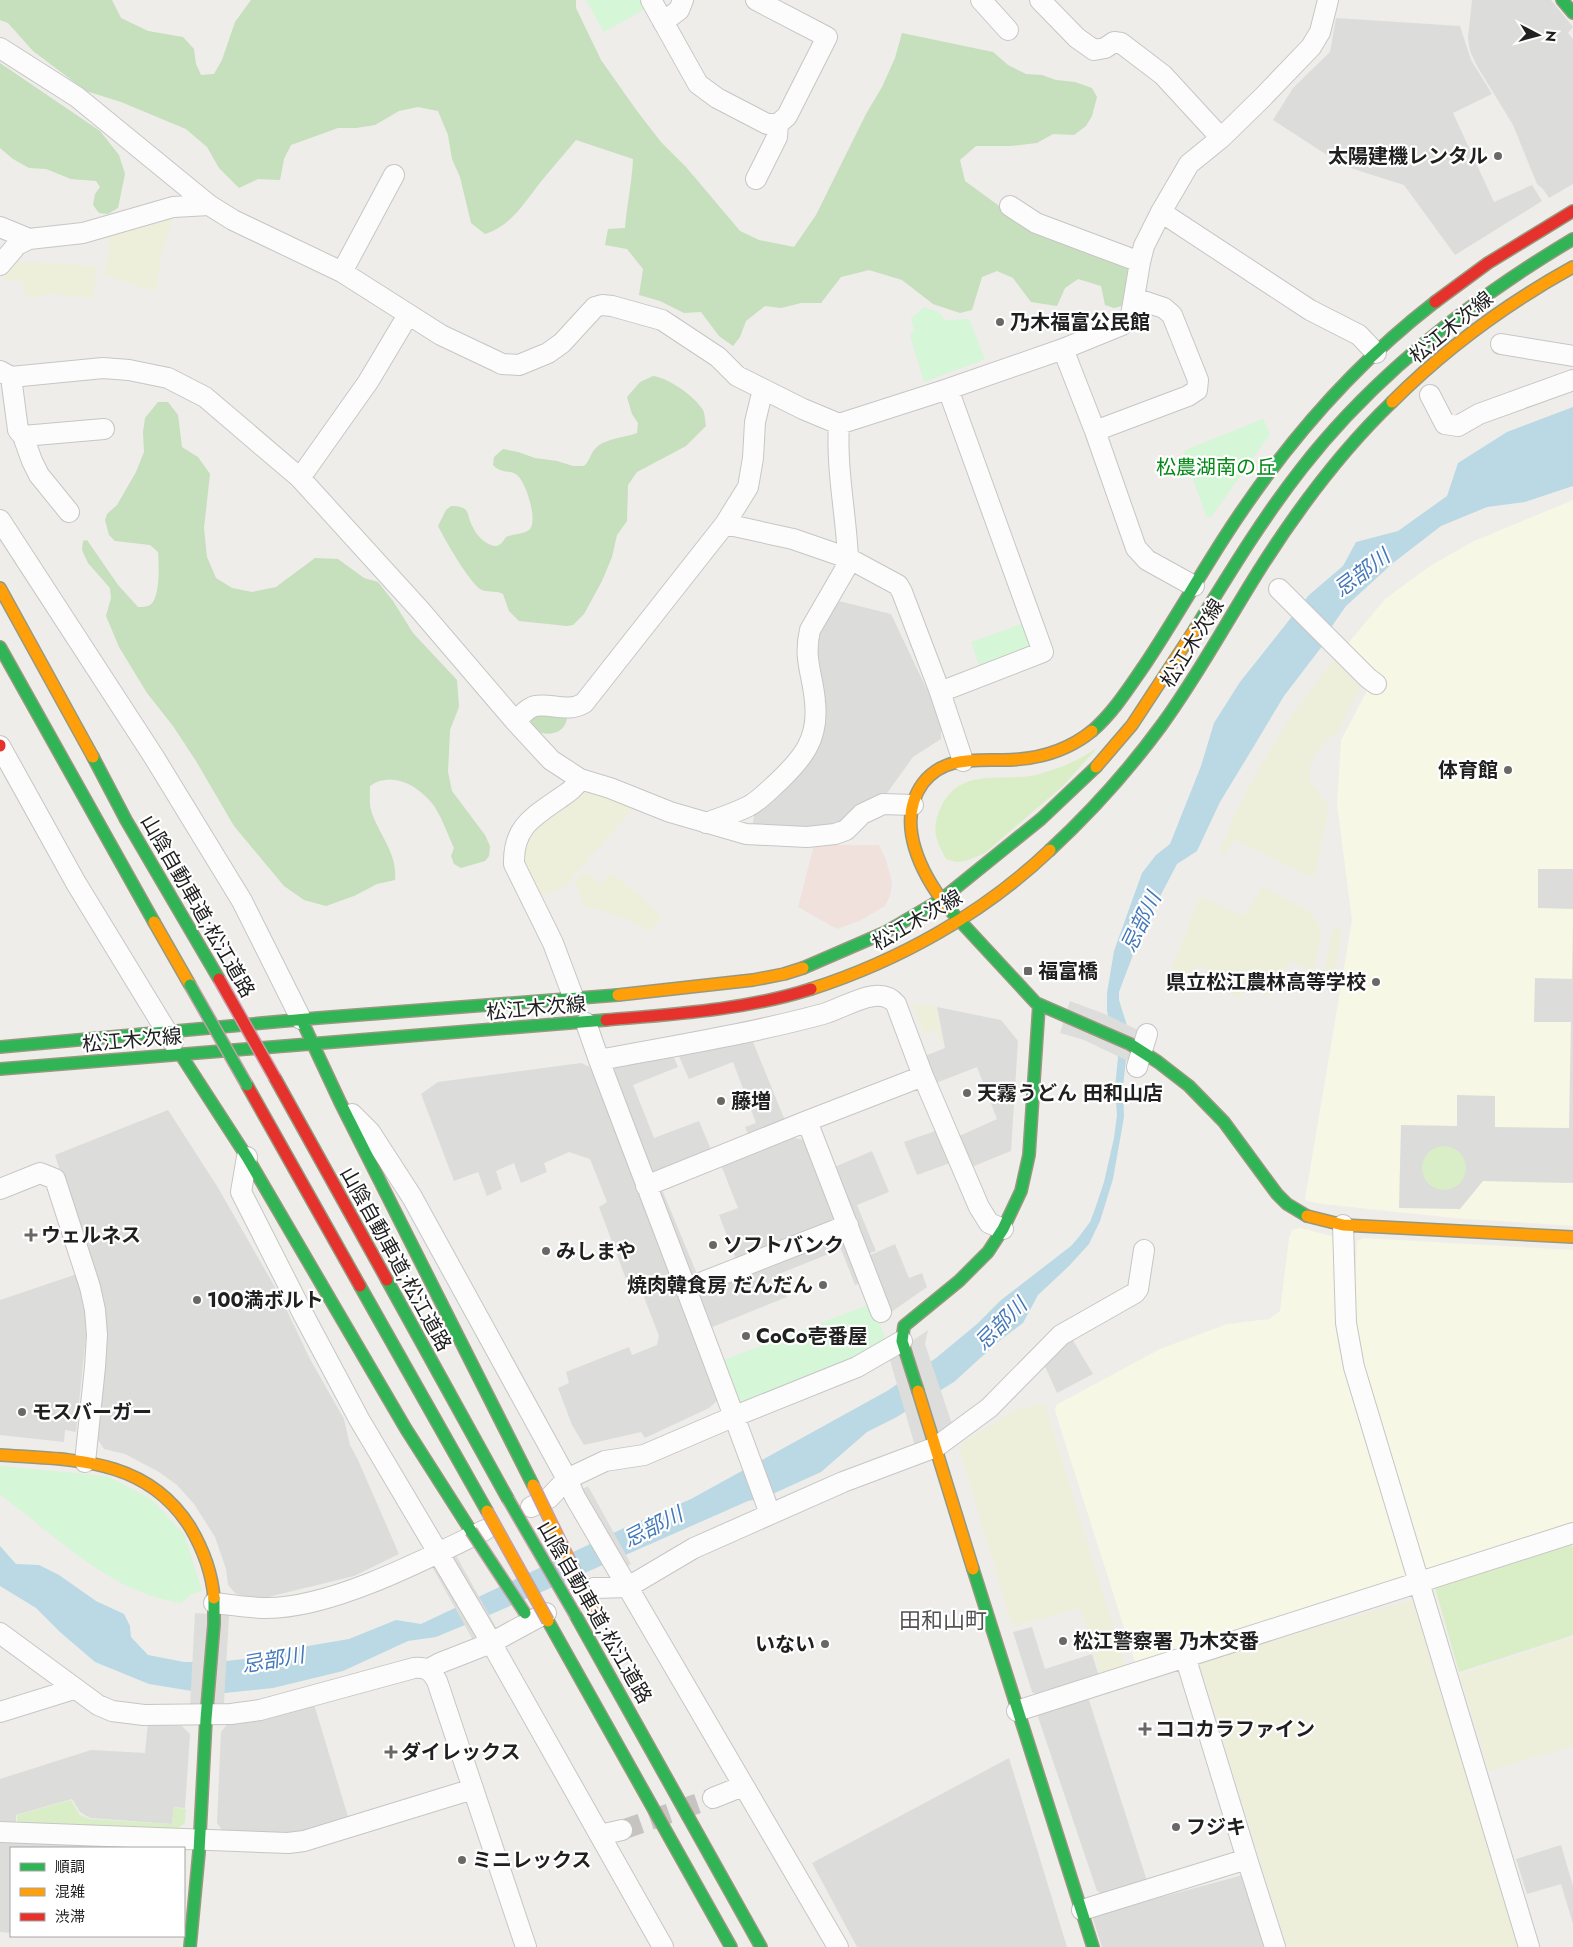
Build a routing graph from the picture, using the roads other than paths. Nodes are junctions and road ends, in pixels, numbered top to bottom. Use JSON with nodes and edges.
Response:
{"nodes":[{"id":1,"x":651,"y":0,"type":"edge"},
{"id":2,"x":683,"y":0,"type":"edge"},
{"id":3,"x":756,"y":0,"type":"edge"},
{"id":4,"x":981,"y":0,"type":"edge"},
{"id":5,"x":1040,"y":0,"type":"edge"},
{"id":6,"x":1328,"y":0,"type":"edge"},
{"id":7,"x":1562,"y":0,"type":"edge"},
{"id":8,"x":1573,"y":13,"type":"edge"},
{"id":9,"x":663,"y":22,"type":"junction"},
{"id":10,"x":1008,"y":30,"type":"dead end"},
{"id":11,"x":0,"y":48,"type":"edge"},
{"id":12,"x":778,"y":124,"type":"junction"},
{"id":13,"x":1221,"y":138,"type":"junction"},
{"id":14,"x":394,"y":175,"type":"dead end"},
{"id":15,"x":756,"y":179,"type":"dead end"},
{"id":16,"x":209,"y":205,"type":"junction"},
{"id":17,"x":1010,"y":206,"type":"dead end"},
{"id":18,"x":1573,"y":211,"type":"edge"},
{"id":19,"x":1161,"y":212,"type":"junction"},
{"id":20,"x":0,"y":227,"type":"edge"},
{"id":21,"x":1573,"y":239,"type":"edge"},
{"id":22,"x":29,"y":240,"type":"junction"},
{"id":23,"x":1140,"y":262,"type":"junction"},
{"id":24,"x":0,"y":265,"type":"edge"},
{"id":25,"x":1573,"y":267,"type":"edge"},
{"id":26,"x":342,"y":272,"type":"junction"},
{"id":27,"x":1134,"y":298,"type":"junction"},
{"id":28,"x":408,"y":315,"type":"junction"},
{"id":29,"x":1501,"y":344,"type":"dead end"},
{"id":30,"x":1063,"y":349,"type":"junction"},
{"id":31,"x":1376,"y":353,"type":"junction"},
{"id":32,"x":1573,"y":356,"type":"edge"},
{"id":33,"x":5,"y":374,"type":"edge"},
{"id":34,"x":1573,"y":380,"type":"edge"},
{"id":35,"x":763,"y":389,"type":"junction"},
{"id":36,"x":948,"y":389,"type":"junction"},
{"id":37,"x":1430,"y":395,"type":"dead end"},
{"id":38,"x":839,"y":424,"type":"junction"},
{"id":39,"x":104,"y":429,"type":"dead end"},
{"id":40,"x":1095,"y":431,"type":"junction"},
{"id":41,"x":23,"y":436,"type":"junction"},
{"id":42,"x":300,"y":478,"type":"junction"},
{"id":43,"x":69,"y":512,"type":"dead end"},
{"id":44,"x":0,"y":520,"type":"edge"},
{"id":45,"x":725,"y":524,"type":"junction"},
{"id":46,"x":848,"y":558,"type":"junction"},
{"id":47,"x":1194,"y":586,"type":"junction"},
{"id":48,"x":0,"y":588,"type":"edge"},
{"id":49,"x":1279,"y":589,"type":"dead end"},
{"id":50,"x":0,"y":647,"type":"edge"},
{"id":51,"x":1376,"y":684,"type":"dead end"},
{"id":52,"x":940,"y":692,"type":"junction"},
{"id":53,"x":515,"y":721,"type":"junction"},
{"id":54,"x":0,"y":746,"type":"edge"},
{"id":55,"x":963,"y":761,"type":"junction"},
{"id":56,"x":580,"y":779,"type":"junction"},
{"id":57,"x":913,"y":805,"type":"junction"},
{"id":58,"x":706,"y":823,"type":"junction"},
{"id":59,"x":941,"y":900,"type":"junction"},
{"id":60,"x":958,"y":922,"type":"junction"},
{"id":61,"x":574,"y":999,"type":"junction"},
{"id":62,"x":1039,"y":1005,"type":"junction"},
{"id":63,"x":301,"y":1020,"type":"junction"},
{"id":64,"x":586,"y":1022,"type":"junction"},
{"id":65,"x":168,"y":1032,"type":"junction"},
{"id":66,"x":313,"y":1044,"type":"junction"},
{"id":67,"x":0,"y":1047,"type":"edge"},
{"id":68,"x":181,"y":1055,"type":"junction"},
{"id":69,"x":599,"y":1060,"type":"junction"},
{"id":70,"x":0,"y":1069,"type":"edge"},
{"id":71,"x":924,"y":1076,"type":"junction"},
{"id":72,"x":340,"y":1102,"type":"junction"},
{"id":73,"x":806,"y":1121,"type":"junction"},
{"id":74,"x":247,"y":1157,"type":"junction"},
{"id":75,"x":646,"y":1186,"type":"junction"},
{"id":76,"x":0,"y":1188,"type":"edge"},
{"id":77,"x":848,"y":1225,"type":"junction"},
{"id":78,"x":1343,"y":1225,"type":"junction"},
{"id":79,"x":1003,"y":1229,"type":"junction"},
{"id":80,"x":1573,"y":1237,"type":"edge"},
{"id":81,"x":1144,"y":1250,"type":"dead end"},
{"id":82,"x":685,"y":1289,"type":"junction"},
{"id":83,"x":881,"y":1312,"type":"dead end"},
{"id":84,"x":903,"y":1347,"type":"junction"},
{"id":85,"x":737,"y":1422,"type":"junction"},
{"id":86,"x":933,"y":1438,"type":"junction"},
{"id":87,"x":0,"y":1455,"type":"edge"},
{"id":88,"x":85,"y":1462,"type":"junction"},
{"id":89,"x":567,"y":1478,"type":"junction"},
{"id":90,"x":768,"y":1510,"type":"junction"},
{"id":91,"x":1573,"y":1532,"type":"edge"},
{"id":92,"x":442,"y":1557,"type":"junction"},
{"id":93,"x":623,"y":1580,"type":"junction"},
{"id":94,"x":1418,"y":1582,"type":"junction"},
{"id":95,"x":214,"y":1609,"type":"junction"},
{"id":96,"x":600,"y":1623,"type":"dead end"},
{"id":97,"x":536,"y":1631,"type":"dead end"},
{"id":98,"x":0,"y":1633,"type":"edge"},
{"id":99,"x":488,"y":1636,"type":"junction"},
{"id":100,"x":613,"y":1656,"type":"dead end"},
{"id":101,"x":1185,"y":1656,"type":"junction"},
{"id":102,"x":556,"y":1659,"type":"dead end"},
{"id":103,"x":428,"y":1670,"type":"junction"},
{"id":104,"x":74,"y":1689,"type":"junction"},
{"id":105,"x":626,"y":1703,"type":"junction"},
{"id":106,"x":206,"y":1710,"type":"junction"},
{"id":107,"x":1017,"y":1711,"type":"junction"},
{"id":108,"x":0,"y":1712,"type":"edge"},
{"id":109,"x":637,"y":1777,"type":"junction"},
{"id":110,"x":743,"y":1786,"type":"junction"},
{"id":111,"x":473,"y":1789,"type":"junction"},
{"id":112,"x":713,"y":1798,"type":"tunnel mouth"},
{"id":113,"x":622,"y":1830,"type":"tunnel mouth"},
{"id":114,"x":0,"y":1832,"type":"edge"},
{"id":115,"x":600,"y":1835,"type":"junction"},
{"id":116,"x":200,"y":1840,"type":"junction"},
{"id":117,"x":1247,"y":1859,"type":"junction"},
{"id":118,"x":1082,"y":1910,"type":"junction"},
{"id":119,"x":190,"y":1947,"type":"edge"},
{"id":120,"x":526,"y":1947,"type":"edge"},
{"id":121,"x":663,"y":1947,"type":"edge"},
{"id":122,"x":731,"y":1947,"type":"edge"},
{"id":123,"x":761,"y":1947,"type":"edge"},
{"id":124,"x":838,"y":1947,"type":"edge"},
{"id":125,"x":1093,"y":1947,"type":"edge"},
{"id":126,"x":1275,"y":1947,"type":"edge"},
{"id":127,"x":1529,"y":1947,"type":"edge"}],
"edges":[{"from":1,"to":9,"type":"street"},
{"from":2,"to":9,"type":"street"},
{"from":3,"to":12,"type":"street"},
{"from":4,"to":10,"type":"street"},
{"from":5,"to":13,"type":"street"},
{"from":6,"to":13,"type":"street"},
{"from":7,"to":8,"type":"main road"},
{"from":9,"to":12,"type":"street"},
{"from":11,"to":16,"type":"street"},
{"from":12,"to":15,"type":"street"},
{"from":13,"to":19,"type":"street"},
{"from":14,"to":26,"type":"street"},
{"from":16,"to":22,"type":"street"},
{"from":16,"to":26,"type":"street"},
{"from":17,"to":23,"type":"street"},
{"from":18,"to":31,"type":"main road"},
{"from":19,"to":23,"type":"street"},
{"from":19,"to":31,"type":"street"},
{"from":20,"to":22,"type":"street"},
{"from":21,"to":59,"type":"main road","name":"松江木次線"},
{"from":22,"to":24,"type":"street"},
{"from":23,"to":27,"type":"street"},
{"from":25,"to":60,"type":"main road","name":"松江木次線"},
{"from":26,"to":28,"type":"street"},
{"from":27,"to":30,"type":"street"},
{"from":27,"to":40,"type":"street"},
{"from":28,"to":35,"type":"street"},
{"from":28,"to":42,"type":"street"},
{"from":29,"to":32,"type":"street"},
{"from":30,"to":36,"type":"street"},
{"from":30,"to":40,"type":"street"},
{"from":31,"to":47,"type":"main road"},
{"from":33,"to":41,"type":"street"},
{"from":33,"to":42,"type":"street"},
{"from":34,"to":37,"type":"street"},
{"from":35,"to":38,"type":"street"},
{"from":35,"to":45,"type":"street"},
{"from":36,"to":38,"type":"street"},
{"from":36,"to":52,"type":"street"},
{"from":38,"to":46,"type":"street"},
{"from":39,"to":41,"type":"street"},
{"from":40,"to":47,"type":"street"},
{"from":41,"to":43,"type":"street"},
{"from":42,"to":53,"type":"street"},
{"from":44,"to":63,"type":"street"},
{"from":45,"to":46,"type":"street"},
{"from":45,"to":53,"type":"street"},
{"from":46,"to":52,"type":"street"},
{"from":46,"to":58,"type":"street"},
{"from":47,"to":55,"type":"main road"},
{"from":48,"to":105,"type":"main road","name":"山陰自動車道;松江道路","bridge":true},
{"from":49,"to":51,"type":"street"},
{"from":50,"to":109,"type":"main road","bridge":true},
{"from":52,"to":55,"type":"street"},
{"from":53,"to":56,"type":"street"},
{"from":54,"to":65,"type":"street"},
{"from":55,"to":57,"type":"main road"},
{"from":56,"to":58,"type":"street"},
{"from":56,"to":61,"type":"street"},
{"from":57,"to":58,"type":"street"},
{"from":57,"to":59,"type":"main road"},
{"from":59,"to":60,"type":"main road"},
{"from":59,"to":61,"type":"main road","name":"松江木次線"},
{"from":60,"to":62,"type":"main road"},
{"from":60,"to":64,"type":"main road","name":"松江木次線"},
{"from":61,"to":63,"type":"main road","name":"松江木次線"},
{"from":62,"to":78,"type":"main road"},
{"from":62,"to":79,"type":"main road"},
{"from":63,"to":65,"type":"main road","name":"松江木次線"},
{"from":63,"to":66,"type":"main road"},
{"from":64,"to":66,"type":"main road","name":"松江木次線"},
{"from":64,"to":69,"type":"street"},
{"from":65,"to":67,"type":"main road","name":"松江木次線"},
{"from":65,"to":68,"type":"street"},
{"from":66,"to":68,"type":"main road","name":"松江木次線"},
{"from":66,"to":72,"type":"main road"},
{"from":68,"to":70,"type":"main road","name":"松江木次線"},
{"from":68,"to":74,"type":"main road"},
{"from":69,"to":71,"type":"street"},
{"from":69,"to":75,"type":"street"},
{"from":71,"to":73,"type":"street"},
{"from":71,"to":79,"type":"street"},
{"from":72,"to":89,"type":"street"},
{"from":72,"to":96,"type":"main road","bridge":true},
{"from":73,"to":75,"type":"street"},
{"from":73,"to":77,"type":"street"},
{"from":74,"to":92,"type":"street"},
{"from":74,"to":97,"type":"main road","bridge":true},
{"from":75,"to":82,"type":"street"},
{"from":76,"to":88,"type":"street"},
{"from":77,"to":82,"type":"street"},
{"from":77,"to":83,"type":"street"},
{"from":78,"to":80,"type":"main road"},
{"from":78,"to":94,"type":"street"},
{"from":79,"to":84,"type":"main road"},
{"from":81,"to":86,"type":"street"},
{"from":82,"to":85,"type":"street"},
{"from":84,"to":85,"type":"street"},
{"from":84,"to":86,"type":"main road"},
{"from":85,"to":89,"type":"street"},
{"from":85,"to":90,"type":"street"},
{"from":86,"to":90,"type":"street"},
{"from":86,"to":107,"type":"main road"},
{"from":87,"to":88,"type":"main road"},
{"from":88,"to":95,"type":"main road"},
{"from":89,"to":92,"type":"street"},
{"from":89,"to":93,"type":"street"},
{"from":90,"to":93,"type":"street"},
{"from":91,"to":94,"type":"street"},
{"from":92,"to":95,"type":"street"},
{"from":92,"to":99,"type":"street"},
{"from":93,"to":99,"type":"street"},
{"from":93,"to":110,"type":"street"},
{"from":94,"to":101,"type":"street"},
{"from":94,"to":127,"type":"street"},
{"from":95,"to":106,"type":"main road"},
{"from":98,"to":104,"type":"street"},
{"from":99,"to":103,"type":"street"},
{"from":99,"to":115,"type":"street"},
{"from":100,"to":105,"type":"main road"},
{"from":101,"to":107,"type":"street"},
{"from":101,"to":117,"type":"street"},
{"from":102,"to":109,"type":"main road"},
{"from":103,"to":106,"type":"street"},
{"from":103,"to":111,"type":"street"},
{"from":104,"to":106,"type":"street"},
{"from":104,"to":108,"type":"street"},
{"from":105,"to":123,"type":"main road","name":"山陰自動車道;松江道路"},
{"from":106,"to":116,"type":"main road"},
{"from":107,"to":118,"type":"main road"},
{"from":109,"to":122,"type":"main road"},
{"from":110,"to":112,"type":"street"},
{"from":110,"to":124,"type":"street"},
{"from":111,"to":116,"type":"street"},
{"from":111,"to":120,"type":"street"},
{"from":113,"to":115,"type":"street"},
{"from":114,"to":116,"type":"street"},
{"from":115,"to":121,"type":"street"},
{"from":116,"to":119,"type":"main road"},
{"from":117,"to":118,"type":"street"},
{"from":117,"to":126,"type":"street"},
{"from":118,"to":125,"type":"main road"}]}
